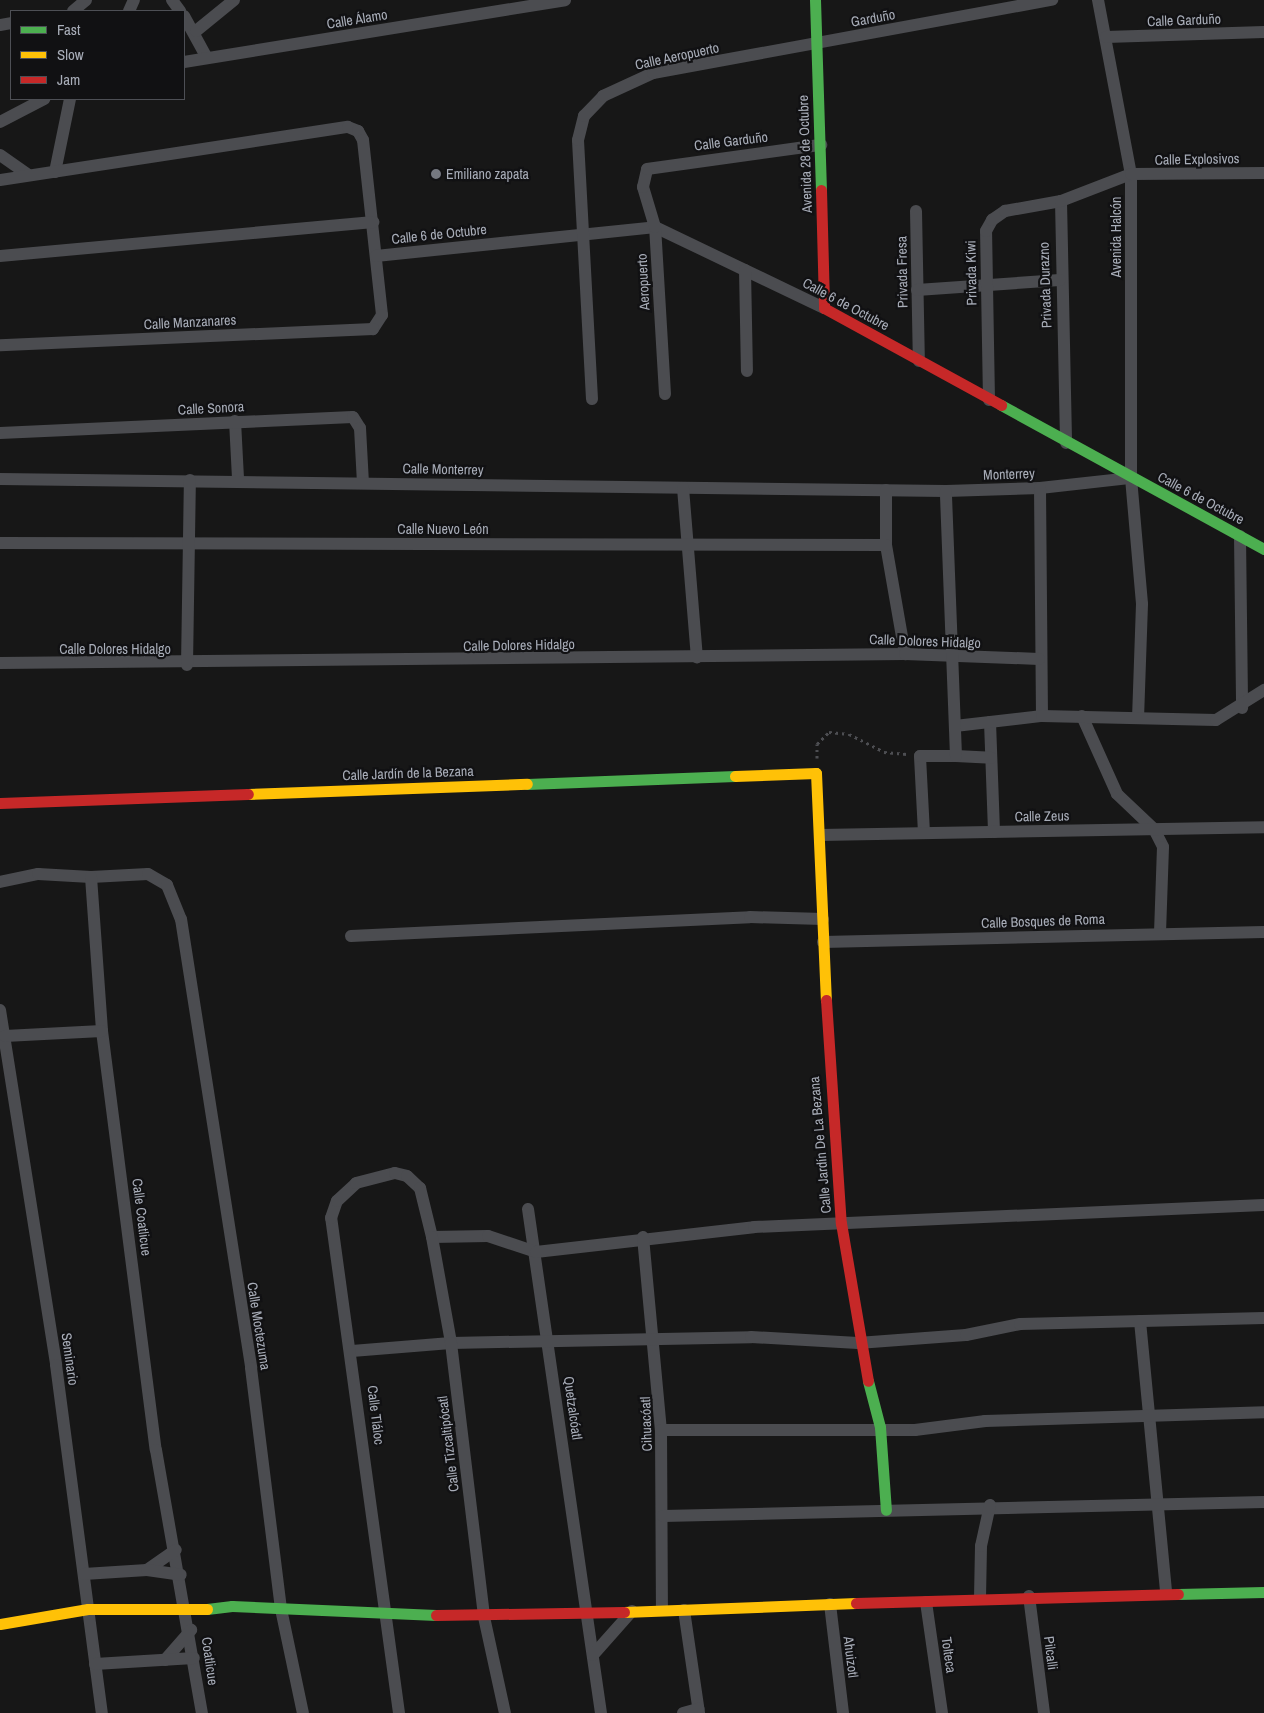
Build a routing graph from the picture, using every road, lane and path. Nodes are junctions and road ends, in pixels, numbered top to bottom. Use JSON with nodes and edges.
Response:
{"nodes":[{"id":1,"x":86,"y":0,"type":"edge"},
{"id":2,"x":234,"y":0,"type":"edge"},
{"id":3,"x":565,"y":0,"type":"edge"},
{"id":4,"x":815,"y":0,"type":"edge"},
{"id":5,"x":1052,"y":0,"type":"edge"},
{"id":6,"x":1098,"y":0,"type":"edge"},
{"id":7,"x":74,"y":10,"type":"edge"},
{"id":8,"x":185,"y":17,"type":"edge"},
{"id":9,"x":196,"y":31,"type":"junction"},
{"id":10,"x":1264,"y":32,"type":"edge"},
{"id":11,"x":1106,"y":37,"type":"junction"},
{"id":12,"x":817,"y":43,"type":"junction"},
{"id":13,"x":207,"y":58,"type":"junction"},
{"id":14,"x":185,"y":62,"type":"edge"},
{"id":15,"x":42,"y":100,"type":"edge"},
{"id":16,"x":70,"y":100,"type":"edge"},
{"id":17,"x":0,"y":122,"type":"edge"},
{"id":18,"x":821,"y":145,"type":"junction"},
{"id":19,"x":0,"y":155,"type":"edge"},
{"id":20,"x":646,"y":169,"type":"joint"},
{"id":21,"x":55,"y":172,"type":"junction"},
{"id":22,"x":1264,"y":173,"type":"edge"},
{"id":23,"x":27,"y":174,"type":"junction"},
{"id":24,"x":1131,"y":174,"type":"junction"},
{"id":25,"x":0,"y":180,"type":"edge"},
{"id":26,"x":1060,"y":201,"type":"junction"},
{"id":27,"x":916,"y":211,"type":"dead end"},
{"id":28,"x":373,"y":222,"type":"junction"},
{"id":29,"x":655,"y":227,"type":"junction"},
{"id":30,"x":581,"y":235,"type":"junction"},
{"id":31,"x":0,"y":256,"type":"edge"},
{"id":32,"x":376,"y":256,"type":"junction"},
{"id":33,"x":745,"y":270,"type":"junction"},
{"id":34,"x":1060,"y":280,"type":"junction"},
{"id":35,"x":986,"y":285,"type":"junction"},
{"id":36,"x":917,"y":290,"type":"junction"},
{"id":37,"x":824,"y":308,"type":"junction"},
{"id":38,"x":0,"y":345,"type":"edge"},
{"id":39,"x":919,"y":361,"type":"junction"},
{"id":40,"x":747,"y":371,"type":"dead end"},
{"id":41,"x":665,"y":394,"type":"dead end"},
{"id":42,"x":592,"y":399,"type":"dead end"},
{"id":43,"x":989,"y":400,"type":"junction"},
{"id":44,"x":235,"y":421,"type":"junction"},
{"id":45,"x":0,"y":433,"type":"edge"},
{"id":46,"x":1066,"y":443,"type":"junction"},
{"id":47,"x":1132,"y":478,"type":"junction"},
{"id":48,"x":0,"y":479,"type":"edge"},
{"id":49,"x":238,"y":479,"type":"junction"},
{"id":50,"x":190,"y":480,"type":"junction"},
{"id":51,"x":363,"y":483,"type":"junction"},
{"id":52,"x":683,"y":488,"type":"junction"},
{"id":53,"x":1040,"y":488,"type":"junction"},
{"id":54,"x":886,"y":490,"type":"junction"},
{"id":55,"x":946,"y":491,"type":"junction"},
{"id":56,"x":1240,"y":536,"type":"junction"},
{"id":57,"x":0,"y":543,"type":"edge"},
{"id":58,"x":686,"y":544,"type":"junction"},
{"id":59,"x":188,"y":545,"type":"junction"},
{"id":60,"x":886,"y":545,"type":"junction"},
{"id":61,"x":1264,"y":549,"type":"edge"},
{"id":62,"x":905,"y":654,"type":"junction"},
{"id":63,"x":697,"y":657,"type":"junction"},
{"id":64,"x":950,"y":657,"type":"junction"},
{"id":65,"x":1039,"y":659,"type":"junction"},
{"id":66,"x":0,"y":663,"type":"edge"},
{"id":67,"x":187,"y":665,"type":"junction"},
{"id":68,"x":1261,"y":695,"type":"edge"},
{"id":69,"x":1242,"y":708,"type":"junction"},
{"id":70,"x":1042,"y":716,"type":"junction"},
{"id":71,"x":1082,"y":716,"type":"junction"},
{"id":72,"x":1138,"y":718,"type":"junction"},
{"id":73,"x":990,"y":722,"type":"junction"},
{"id":74,"x":956,"y":726,"type":"junction"},
{"id":75,"x":920,"y":756,"type":"junction"},
{"id":76,"x":956,"y":756,"type":"junction"},
{"id":77,"x":991,"y":758,"type":"junction"},
{"id":78,"x":816,"y":773,"type":"junction"},
{"id":79,"x":0,"y":803,"type":"edge"},
{"id":80,"x":1264,"y":827,"type":"edge"},
{"id":81,"x":1154,"y":829,"type":"junction"},
{"id":82,"x":994,"y":832,"type":"junction"},
{"id":83,"x":924,"y":833,"type":"junction"},
{"id":84,"x":820,"y":835,"type":"junction"},
{"id":85,"x":91,"y":876,"type":"junction"},
{"id":86,"x":0,"y":882,"type":"edge"},
{"id":87,"x":823,"y":919,"type":"junction"},
{"id":88,"x":1160,"y":932,"type":"junction"},
{"id":89,"x":1264,"y":932,"type":"edge"},
{"id":90,"x":351,"y":936,"type":"dead end"},
{"id":91,"x":823,"y":942,"type":"junction"},
{"id":92,"x":0,"y":1010,"type":"edge"},
{"id":93,"x":102,"y":1030,"type":"junction"},
{"id":94,"x":4,"y":1036,"type":"junction"},
{"id":95,"x":408,"y":1176,"type":"joint"},
{"id":96,"x":1264,"y":1205,"type":"edge"},
{"id":97,"x":528,"y":1209,"type":"dead end"},
{"id":98,"x":842,"y":1223,"type":"junction"},
{"id":99,"x":432,"y":1237,"type":"junction"},
{"id":100,"x":643,"y":1237,"type":"junction"},
{"id":101,"x":536,"y":1252,"type":"junction"},
{"id":102,"x":1264,"y":1318,"type":"edge"},
{"id":103,"x":1140,"y":1321,"type":"junction"},
{"id":104,"x":451,"y":1342,"type":"junction"},
{"id":105,"x":548,"y":1342,"type":"junction"},
{"id":106,"x":656,"y":1342,"type":"junction"},
{"id":107,"x":858,"y":1343,"type":"junction"},
{"id":108,"x":352,"y":1351,"type":"junction"},
{"id":109,"x":1264,"y":1412,"type":"edge"},
{"id":110,"x":1149,"y":1416,"type":"junction"},
{"id":111,"x":880,"y":1427,"type":"junction"},
{"id":112,"x":662,"y":1430,"type":"junction"},
{"id":113,"x":1264,"y":1502,"type":"edge"},
{"id":114,"x":990,"y":1505,"type":"junction"},
{"id":115,"x":1158,"y":1507,"type":"junction"},
{"id":116,"x":886,"y":1510,"type":"junction"},
{"id":117,"x":663,"y":1516,"type":"junction"},
{"id":118,"x":176,"y":1550,"type":"junction"},
{"id":119,"x":147,"y":1570,"type":"junction"},
{"id":120,"x":84,"y":1574,"type":"junction"},
{"id":121,"x":181,"y":1575,"type":"junction"},
{"id":122,"x":1264,"y":1592,"type":"edge"},
{"id":123,"x":1166,"y":1593,"type":"junction"},
{"id":124,"x":1029,"y":1596,"type":"junction"},
{"id":125,"x":980,"y":1598,"type":"junction"},
{"id":126,"x":926,"y":1602,"type":"junction"},
{"id":127,"x":830,"y":1604,"type":"junction"},
{"id":128,"x":88,"y":1609,"type":"junction"},
{"id":129,"x":281,"y":1609,"type":"junction"},
{"id":130,"x":662,"y":1610,"type":"junction"},
{"id":131,"x":684,"y":1610,"type":"junction"},
{"id":132,"x":588,"y":1611,"type":"junction"},
{"id":133,"x":632,"y":1611,"type":"junction"},
{"id":134,"x":188,"y":1612,"type":"junction"},
{"id":135,"x":386,"y":1615,"type":"junction"},
{"id":136,"x":484,"y":1617,"type":"junction"},
{"id":137,"x":0,"y":1624,"type":"edge"},
{"id":138,"x":190,"y":1630,"type":"junction"},
{"id":139,"x":593,"y":1655,"type":"junction"},
{"id":140,"x":194,"y":1658,"type":"junction"},
{"id":141,"x":165,"y":1660,"type":"junction"},
{"id":142,"x":95,"y":1664,"type":"junction"},
{"id":143,"x":699,"y":1711,"type":"edge"},
{"id":144,"x":102,"y":1713,"type":"edge"},
{"id":145,"x":202,"y":1713,"type":"edge"},
{"id":146,"x":303,"y":1713,"type":"edge"},
{"id":147,"x":399,"y":1713,"type":"edge"},
{"id":148,"x":505,"y":1713,"type":"edge"},
{"id":149,"x":601,"y":1713,"type":"edge"},
{"id":150,"x":683,"y":1713,"type":"edge"},
{"id":151,"x":843,"y":1713,"type":"edge"},
{"id":152,"x":942,"y":1713,"type":"edge"},
{"id":153,"x":1044,"y":1713,"type":"edge"}],
"edges":[{"from":1,"to":7,"type":"street"},
{"from":2,"to":9,"type":"street"},
{"from":3,"to":13,"type":"street","name":"Calle Álamo"},
{"from":4,"to":12,"type":"street","name":"Avenida 28 de Octubre"},
{"from":5,"to":12,"type":"street","name":"Garduño"},
{"from":6,"to":11,"type":"street","name":"Avenida Halcón"},
{"from":8,"to":9,"type":"street"},
{"from":9,"to":13,"type":"street"},
{"from":10,"to":11,"type":"street","name":"Calle Garduño"},
{"from":11,"to":24,"type":"street","name":"Avenida Halcón"},
{"from":12,"to":18,"type":"street","name":"Avenida 28 de Octubre"},
{"from":12,"to":30,"type":"street","name":"Calle Aeropuerto"},
{"from":13,"to":14,"type":"street","name":"Calle Álamo"},
{"from":15,"to":17,"type":"street"},
{"from":16,"to":21,"type":"street"},
{"from":18,"to":20,"type":"street","name":"Calle Garduño"},
{"from":18,"to":37,"type":"street","name":"Avenida 28 de Octubre"},
{"from":19,"to":23,"type":"street"},
{"from":20,"to":29,"type":"street","name":"Aeropuerto"},
{"from":21,"to":23,"type":"street"},
{"from":21,"to":28,"type":"street"},
{"from":22,"to":24,"type":"street","name":"Calle Explosivos"},
{"from":23,"to":25,"type":"street"},
{"from":24,"to":26,"type":"street"},
{"from":24,"to":47,"type":"street","name":"Avenida Halcón"},
{"from":26,"to":34,"type":"street","name":"Privada Durazno"},
{"from":26,"to":35,"type":"street","name":"Privada Kiwi"},
{"from":27,"to":36,"type":"street","name":"Privada Fresa"},
{"from":28,"to":31,"type":"street"},
{"from":28,"to":32,"type":"street"},
{"from":29,"to":30,"type":"street","name":"Calle 6 de Octubre"},
{"from":29,"to":33,"type":"street","name":"Calle 6 de Octubre"},
{"from":29,"to":41,"type":"street","name":"Aeropuerto"},
{"from":30,"to":32,"type":"street","name":"Calle 6 de Octubre"},
{"from":30,"to":42,"type":"street","name":"Calle Aeropuerto"},
{"from":32,"to":38,"type":"street","name":"Calle Manzanares"},
{"from":33,"to":37,"type":"street","name":"Calle 6 de Octubre"},
{"from":33,"to":40,"type":"street"},
{"from":34,"to":35,"type":"street"},
{"from":34,"to":46,"type":"street","name":"Privada Durazno"},
{"from":35,"to":36,"type":"street"},
{"from":35,"to":43,"type":"street","name":"Privada Kiwi"},
{"from":36,"to":39,"type":"street","name":"Privada Fresa"},
{"from":37,"to":39,"type":"street","name":"Calle 6 de Octubre"},
{"from":39,"to":43,"type":"street","name":"Calle 6 de Octubre"},
{"from":43,"to":46,"type":"street","name":"Calle 6 de Octubre"},
{"from":44,"to":45,"type":"street","name":"Calle Sonora"},
{"from":44,"to":49,"type":"street"},
{"from":44,"to":51,"type":"street","name":"Calle Sonora"},
{"from":46,"to":47,"type":"street","name":"Calle 6 de Octubre"},
{"from":47,"to":53,"type":"street","name":"Monterrey"},
{"from":47,"to":56,"type":"street","name":"Calle 6 de Octubre"},
{"from":47,"to":72,"type":"street","name":"Avenida Halcón"},
{"from":48,"to":50,"type":"street","name":"Calle Monterrey"},
{"from":49,"to":50,"type":"street","name":"Calle Monterrey"},
{"from":49,"to":51,"type":"street","name":"Calle Monterrey"},
{"from":50,"to":59,"type":"street"},
{"from":51,"to":52,"type":"street","name":"Calle Monterrey"},
{"from":52,"to":54,"type":"street","name":"Calle Monterrey"},
{"from":52,"to":58,"type":"street"},
{"from":53,"to":55,"type":"street","name":"Monterrey"},
{"from":53,"to":65,"type":"street"},
{"from":54,"to":55,"type":"street","name":"Monterrey"},
{"from":54,"to":60,"type":"street"},
{"from":55,"to":64,"type":"street"},
{"from":56,"to":61,"type":"street","name":"Calle 6 de Octubre"},
{"from":56,"to":69,"type":"street"},
{"from":57,"to":59,"type":"street","name":"Calle Nuevo León"},
{"from":58,"to":59,"type":"street","name":"Calle Nuevo León"},
{"from":58,"to":60,"type":"street","name":"Calle Nuevo León"},
{"from":58,"to":63,"type":"street"},
{"from":59,"to":67,"type":"street"},
{"from":60,"to":62,"type":"street"},
{"from":62,"to":63,"type":"street","name":"Calle Dolores Hidalgo"},
{"from":62,"to":64,"type":"street","name":"Calle Dolores Hidalgo"},
{"from":63,"to":67,"type":"street","name":"Calle Dolores Hidalgo"},
{"from":64,"to":65,"type":"street","name":"Calle Dolores Hidalgo"},
{"from":64,"to":74,"type":"street"},
{"from":65,"to":70,"type":"street"},
{"from":66,"to":67,"type":"street","name":"Calle Dolores Hidalgo"},
{"from":68,"to":69,"type":"street"},
{"from":69,"to":72,"type":"street"},
{"from":70,"to":71,"type":"street"},
{"from":70,"to":73,"type":"street"},
{"from":71,"to":72,"type":"street"},
{"from":71,"to":81,"type":"street"},
{"from":73,"to":74,"type":"street"},
{"from":73,"to":77,"type":"street"},
{"from":74,"to":76,"type":"street"},
{"from":75,"to":76,"type":"street"},
{"from":75,"to":78,"type":"path"},
{"from":75,"to":83,"type":"street"},
{"from":76,"to":77,"type":"street"},
{"from":77,"to":82,"type":"street"},
{"from":78,"to":79,"type":"street","name":"Calle Jardín de la Bezana"},
{"from":78,"to":84,"type":"street","name":"Calle Jardín De La Bezana"},
{"from":80,"to":81,"type":"street","name":"Calle Zeus"},
{"from":81,"to":82,"type":"street","name":"Calle Zeus"},
{"from":81,"to":88,"type":"street"},
{"from":82,"to":83,"type":"street","name":"Calle Zeus"},
{"from":83,"to":84,"type":"street","name":"Calle Zeus"},
{"from":84,"to":87,"type":"street","name":"Calle Jardín De La Bezana"},
{"from":85,"to":86,"type":"street"},
{"from":85,"to":93,"type":"street","name":"Calle Coatlicue"},
{"from":85,"to":129,"type":"street","name":"Calle Moctezuma"},
{"from":87,"to":90,"type":"street"},
{"from":87,"to":91,"type":"street","name":"Calle Jardín De La Bezana"},
{"from":88,"to":89,"type":"street","name":"Calle Bosques de Roma"},
{"from":88,"to":91,"type":"street","name":"Calle Bosques de Roma"},
{"from":91,"to":98,"type":"street","name":"Calle Jardín De La Bezana"},
{"from":92,"to":94,"type":"street","name":"Seminario"},
{"from":93,"to":94,"type":"street"},
{"from":93,"to":118,"type":"street","name":"Calle Coatlicue"},
{"from":94,"to":120,"type":"street","name":"Seminario"},
{"from":95,"to":99,"type":"street","name":"Calle Tizcaltipócatl"},
{"from":95,"to":108,"type":"street","name":"Calle Tláloc"},
{"from":96,"to":98,"type":"street"},
{"from":97,"to":101,"type":"street","name":"Quetzalcóatl"},
{"from":98,"to":100,"type":"street"},
{"from":98,"to":107,"type":"street","name":"Calle Jardín De La Bezana"},
{"from":99,"to":101,"type":"street"},
{"from":99,"to":104,"type":"street","name":"Calle Tizcaltipócatl"},
{"from":100,"to":101,"type":"street"},
{"from":100,"to":106,"type":"street","name":"Cihuacóatl"},
{"from":101,"to":105,"type":"street","name":"Quetzalcóatl"},
{"from":102,"to":103,"type":"street"},
{"from":103,"to":107,"type":"street"},
{"from":103,"to":110,"type":"street"},
{"from":104,"to":105,"type":"street"},
{"from":104,"to":108,"type":"street"},
{"from":104,"to":136,"type":"street","name":"Calle Tizcaltipócatl"},
{"from":105,"to":106,"type":"street"},
{"from":105,"to":132,"type":"street","name":"Quetzalcóatl"},
{"from":106,"to":107,"type":"street"},
{"from":106,"to":112,"type":"street","name":"Cihuacóatl"},
{"from":107,"to":111,"type":"street","name":"Calle Jardín De La Bezana"},
{"from":108,"to":135,"type":"street","name":"Calle Tláloc"},
{"from":109,"to":110,"type":"street"},
{"from":110,"to":111,"type":"street"},
{"from":110,"to":115,"type":"street"},
{"from":111,"to":112,"type":"street"},
{"from":111,"to":116,"type":"street","name":"Calle Jardín De La Bezana"},
{"from":112,"to":117,"type":"street","name":"Cihuacóatl"},
{"from":113,"to":115,"type":"street"},
{"from":114,"to":115,"type":"street"},
{"from":114,"to":116,"type":"street"},
{"from":114,"to":125,"type":"street"},
{"from":115,"to":123,"type":"street"},
{"from":116,"to":117,"type":"street"},
{"from":117,"to":130,"type":"street","name":"Cihuacóatl"},
{"from":118,"to":119,"type":"street"},
{"from":118,"to":121,"type":"street","name":"Calle Coatlicue"},
{"from":119,"to":120,"type":"street"},
{"from":119,"to":121,"type":"street"},
{"from":120,"to":128,"type":"street","name":"Seminario"},
{"from":121,"to":134,"type":"street","name":"Calle Coatlicue"},
{"from":122,"to":123,"type":"street"},
{"from":123,"to":124,"type":"street"},
{"from":124,"to":125,"type":"street"},
{"from":124,"to":153,"type":"street","name":"Pilcalli"},
{"from":125,"to":126,"type":"street"},
{"from":126,"to":127,"type":"street"},
{"from":126,"to":152,"type":"street","name":"Tolteca"},
{"from":127,"to":131,"type":"street"},
{"from":127,"to":151,"type":"street","name":"Ahuizotl"},
{"from":128,"to":134,"type":"street"},
{"from":128,"to":137,"type":"street"},
{"from":128,"to":142,"type":"street","name":"Seminario"},
{"from":129,"to":134,"type":"street"},
{"from":129,"to":135,"type":"street"},
{"from":129,"to":146,"type":"street","name":"Calle Moctezuma"},
{"from":130,"to":131,"type":"street"},
{"from":130,"to":133,"type":"street"},
{"from":131,"to":143,"type":"street"},
{"from":132,"to":133,"type":"street"},
{"from":132,"to":136,"type":"street"},
{"from":132,"to":139,"type":"street","name":"Quetzalcóatl"},
{"from":133,"to":139,"type":"street"},
{"from":134,"to":138,"type":"street","name":"Coatlicue"},
{"from":135,"to":136,"type":"street"},
{"from":135,"to":147,"type":"street","name":"Calle Tláloc"},
{"from":136,"to":148,"type":"street","name":"Calle Tizcaltipócatl"},
{"from":138,"to":140,"type":"street","name":"Coatlicue"},
{"from":138,"to":141,"type":"street"},
{"from":139,"to":149,"type":"street","name":"Quetzalcóatl"},
{"from":140,"to":141,"type":"street"},
{"from":140,"to":145,"type":"street","name":"Coatlicue"},
{"from":141,"to":142,"type":"street"},
{"from":142,"to":144,"type":"street","name":"Seminario"},
{"from":143,"to":150,"type":"street"}]}
